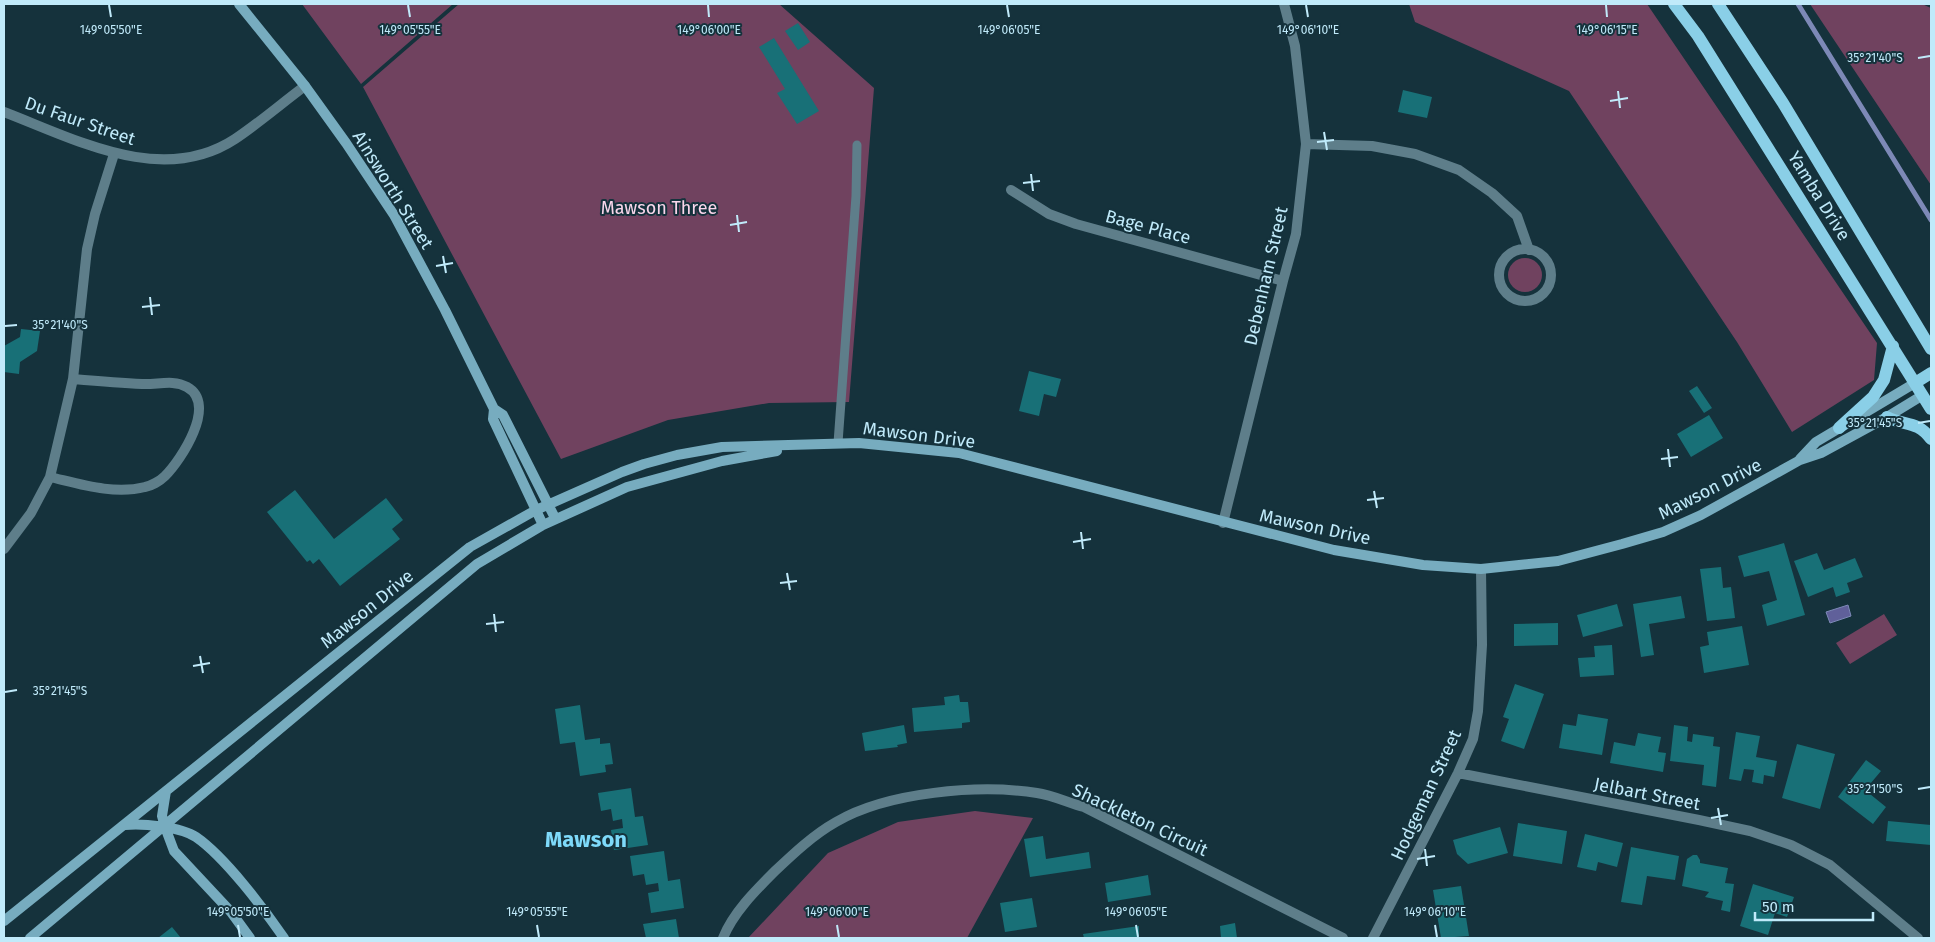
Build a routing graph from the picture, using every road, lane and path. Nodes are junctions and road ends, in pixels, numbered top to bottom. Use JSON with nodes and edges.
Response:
{"nodes":[{"id":1,"x":238,"y":4,"type":"edge"},
{"id":2,"x":1284,"y":4,"type":"edge"},
{"id":3,"x":1674,"y":4,"type":"edge"},
{"id":4,"x":1718,"y":4,"type":"edge"},
{"id":5,"x":305,"y":86,"type":"junction"},
{"id":6,"x":4,"y":112,"type":"edge"},
{"id":7,"x":1306,"y":144,"type":"junction"},
{"id":8,"x":857,"y":145,"type":"dead end"},
{"id":9,"x":114,"y":154,"type":"junction"},
{"id":10,"x":1011,"y":190,"type":"dead end"},
{"id":11,"x":1529,"y":250,"type":"junction"},
{"id":12,"x":1283,"y":281,"type":"junction"},
{"id":13,"x":1893,"y":346,"type":"junction"},
{"id":14,"x":1931,"y":349,"type":"edge"},
{"id":15,"x":1931,"y":373,"type":"edge"},
{"id":16,"x":73,"y":379,"type":"junction"},
{"id":17,"x":1916,"y":383,"type":"junction"},
{"id":18,"x":1927,"y":392,"type":"edge"},
{"id":19,"x":494,"y":409,"type":"junction"},
{"id":20,"x":1931,"y":409,"type":"edge"},
{"id":21,"x":1887,"y":417,"type":"junction"},
{"id":22,"x":1839,"y":428,"type":"junction"},
{"id":23,"x":1931,"y":439,"type":"edge"},
{"id":24,"x":838,"y":442,"type":"junction"},
{"id":25,"x":810,"y":444,"type":"junction"},
{"id":26,"x":1800,"y":460,"type":"junction"},
{"id":27,"x":50,"y":477,"type":"junction"},
{"id":28,"x":549,"y":504,"type":"junction"},
{"id":29,"x":536,"y":510,"type":"junction"},
{"id":30,"x":556,"y":518,"type":"junction"},
{"id":31,"x":1223,"y":523,"type":"junction"},
{"id":32,"x":543,"y":524,"type":"junction"},
{"id":33,"x":4,"y":549,"type":"edge"},
{"id":34,"x":1481,"y":569,"type":"junction"},
{"id":35,"x":1458,"y":774,"type":"junction"},
{"id":36,"x":166,"y":791,"type":"junction"},
{"id":37,"x":124,"y":825,"type":"junction"},
{"id":38,"x":165,"y":827,"type":"junction"},
{"id":39,"x":4,"y":921,"type":"edge"},
{"id":40,"x":30,"y":938,"type":"edge"},
{"id":41,"x":250,"y":938,"type":"edge"},
{"id":42,"x":284,"y":938,"type":"edge"},
{"id":43,"x":723,"y":938,"type":"edge"},
{"id":44,"x":1343,"y":938,"type":"edge"},
{"id":45,"x":1373,"y":938,"type":"edge"},
{"id":46,"x":1918,"y":938,"type":"edge"}],
"edges":[{"from":1,"to":5,"type":"main road","name":"Ainsworth Street"},
{"from":2,"to":7,"type":"street","name":"Debenham Street"},
{"from":3,"to":13,"type":"main road","name":"Yamba Drive"},
{"from":4,"to":14,"type":"main road","name":"Yamba Drive"},
{"from":5,"to":9,"type":"street","name":"Du Faur Street"},
{"from":5,"to":19,"type":"main road","name":"Ainsworth Street"},
{"from":6,"to":9,"type":"street","name":"Du Faur Street"},
{"from":7,"to":11,"type":"street"},
{"from":7,"to":12,"type":"street","name":"Debenham Street"},
{"from":8,"to":24,"type":"lane"},
{"from":9,"to":16,"type":"street"},
{"from":10,"to":12,"type":"street","name":"Bage Place"},
{"from":11,"to":11,"type":"street"},
{"from":12,"to":31,"type":"street","name":"Debenham Street"},
{"from":13,"to":17,"type":"main road","name":"Yamba Drive"},
{"from":13,"to":22,"type":"main road"},
{"from":15,"to":17,"type":"main road"},
{"from":16,"to":27,"type":"street"},
{"from":16,"to":27,"type":"street"},
{"from":17,"to":18,"type":"main road","name":"Yamba Drive"},
{"from":17,"to":22,"type":"main road","name":"Mawson Drive"},
{"from":18,"to":20,"type":"main road","name":"Yamba Drive"},
{"from":18,"to":21,"type":"main road","name":"Mawson Drive"},
{"from":19,"to":28,"type":"main road","name":"Ainsworth Street"},
{"from":19,"to":29,"type":"main road","name":"Ainsworth Street"},
{"from":21,"to":23,"type":"main road"},
{"from":21,"to":26,"type":"main road","name":"Mawson Drive"},
{"from":22,"to":26,"type":"main road","name":"Mawson Drive"},
{"from":24,"to":25,"type":"main road","name":"Mawson Drive"},
{"from":24,"to":31,"type":"main road","name":"Mawson Drive"},
{"from":25,"to":28,"type":"main road","name":"Mawson Drive"},
{"from":25,"to":30,"type":"main road","name":"Mawson Drive"},
{"from":26,"to":34,"type":"main road","name":"Mawson Drive"},
{"from":27,"to":33,"type":"street"},
{"from":28,"to":29,"type":"main road","name":"Mawson Drive"},
{"from":28,"to":30,"type":"main road","name":"Ainsworth Street"},
{"from":29,"to":32,"type":"main road","name":"Ainsworth Street"},
{"from":29,"to":36,"type":"main road","name":"Mawson Drive"},
{"from":30,"to":32,"type":"main road","name":"Mawson Drive"},
{"from":31,"to":34,"type":"main road","name":"Mawson Drive"},
{"from":32,"to":38,"type":"main road","name":"Mawson Drive"},
{"from":34,"to":35,"type":"street","name":"Hodgeman Street"},
{"from":35,"to":45,"type":"street","name":"Hodgeman Street"},
{"from":35,"to":46,"type":"street","name":"Jelbart Street"},
{"from":36,"to":37,"type":"main road","name":"Mawson Drive"},
{"from":36,"to":38,"type":"main road"},
{"from":37,"to":38,"type":"main road"},
{"from":37,"to":39,"type":"main road","name":"Mawson Drive"},
{"from":38,"to":40,"type":"main road","name":"Mawson Drive"},
{"from":38,"to":41,"type":"main road"},
{"from":38,"to":42,"type":"main road"},
{"from":43,"to":44,"type":"street","name":"Shackleton Circuit"}]}
